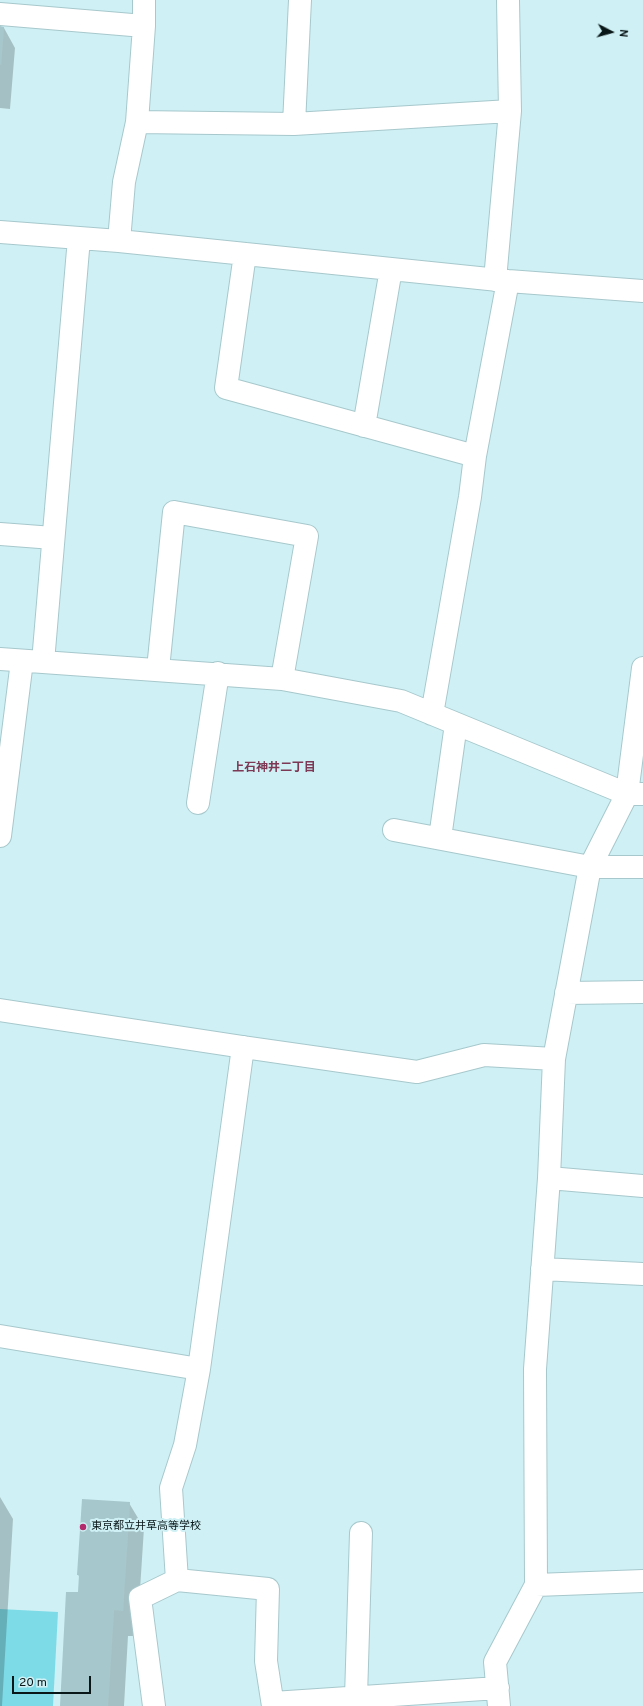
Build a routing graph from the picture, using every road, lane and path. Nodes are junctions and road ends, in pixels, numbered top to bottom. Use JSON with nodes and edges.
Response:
{"nodes":[{"id":1,"x":144,"y":0,"type":"edge"},
{"id":2,"x":300,"y":0,"type":"edge"},
{"id":3,"x":508,"y":0,"type":"edge"},
{"id":4,"x":0,"y":14,"type":"edge"},
{"id":5,"x":144,"y":26,"type":"junction"},
{"id":6,"x":510,"y":112,"type":"junction"},
{"id":7,"x":137,"y":122,"type":"junction"},
{"id":8,"x":294,"y":124,"type":"junction"},
{"id":9,"x":0,"y":232,"type":"edge"},
{"id":10,"x":79,"y":238,"type":"junction"},
{"id":11,"x":119,"y":242,"type":"junction"},
{"id":12,"x":244,"y":254,"type":"junction"},
{"id":13,"x":391,"y":269,"type":"junction"},
{"id":14,"x":501,"y":281,"type":"junction"},
{"id":15,"x":643,"y":291,"type":"edge"},
{"id":16,"x":364,"y":426,"type":"junction"},
{"id":17,"x":476,"y":456,"type":"junction"},
{"id":18,"x":0,"y":534,"type":"edge"},
{"id":19,"x":54,"y":538,"type":"junction"},
{"id":20,"x":0,"y":659,"type":"edge"},
{"id":21,"x":32,"y":661,"type":"junction"},
{"id":22,"x":643,"y":668,"type":"edge"},
{"id":23,"x":158,"y":669,"type":"junction"},
{"id":24,"x":218,"y":673,"type":"junction"},
{"id":25,"x":282,"y":679,"type":"junction"},
{"id":26,"x":432,"y":714,"type":"junction"},
{"id":27,"x":456,"y":724,"type":"junction"},
{"id":28,"x":635,"y":794,"type":"edge"},
{"id":29,"x":198,"y":803,"type":"dead end"},
{"id":30,"x":394,"y":830,"type":"dead end"},
{"id":31,"x":0,"y":836,"type":"edge"},
{"id":32,"x":440,"y":838,"type":"junction"},
{"id":33,"x":590,"y":867,"type":"junction"},
{"id":34,"x":643,"y":867,"type":"edge"},
{"id":35,"x":643,"y":992,"type":"edge"},
{"id":36,"x":566,"y":993,"type":"junction"},
{"id":37,"x":0,"y":1010,"type":"edge"},
{"id":38,"x":243,"y":1047,"type":"junction"},
{"id":39,"x":554,"y":1059,"type":"junction"},
{"id":40,"x":549,"y":1178,"type":"junction"},
{"id":41,"x":643,"y":1186,"type":"edge"},
{"id":42,"x":542,"y":1269,"type":"junction"},
{"id":43,"x":643,"y":1274,"type":"edge"},
{"id":44,"x":0,"y":1336,"type":"edge"},
{"id":45,"x":199,"y":1369,"type":"junction"},
{"id":46,"x":361,"y":1533,"type":"dead end"},
{"id":47,"x":177,"y":1580,"type":"junction"},
{"id":48,"x":643,"y":1581,"type":"edge"},
{"id":49,"x":536,"y":1585,"type":"junction"},
{"id":50,"x":356,"y":1697,"type":"junction"},
{"id":51,"x":498,"y":1697,"type":"edge"},
{"id":52,"x":273,"y":1705,"type":"edge"},
{"id":53,"x":154,"y":1706,"type":"edge"}],
"edges":[{"from":1,"to":5,"type":"street"},
{"from":2,"to":8,"type":"street"},
{"from":3,"to":6,"type":"street"},
{"from":4,"to":5,"type":"street"},
{"from":5,"to":7,"type":"street"},
{"from":6,"to":8,"type":"street"},
{"from":6,"to":14,"type":"street"},
{"from":7,"to":8,"type":"street"},
{"from":7,"to":11,"type":"street"},
{"from":9,"to":10,"type":"street"},
{"from":10,"to":11,"type":"street"},
{"from":10,"to":19,"type":"street"},
{"from":11,"to":12,"type":"street"},
{"from":12,"to":13,"type":"street"},
{"from":12,"to":16,"type":"street"},
{"from":13,"to":14,"type":"street"},
{"from":13,"to":16,"type":"street"},
{"from":14,"to":15,"type":"street"},
{"from":14,"to":17,"type":"street"},
{"from":16,"to":17,"type":"street"},
{"from":17,"to":26,"type":"street"},
{"from":18,"to":19,"type":"street"},
{"from":19,"to":21,"type":"street"},
{"from":20,"to":21,"type":"street"},
{"from":21,"to":23,"type":"street"},
{"from":21,"to":31,"type":"street"},
{"from":22,"to":28,"type":"street"},
{"from":23,"to":24,"type":"street"},
{"from":23,"to":25,"type":"street"},
{"from":24,"to":25,"type":"street"},
{"from":24,"to":29,"type":"street"},
{"from":25,"to":26,"type":"street"},
{"from":26,"to":27,"type":"street"},
{"from":27,"to":28,"type":"street"},
{"from":27,"to":32,"type":"street"},
{"from":28,"to":33,"type":"street"},
{"from":30,"to":32,"type":"street"},
{"from":32,"to":33,"type":"street"},
{"from":33,"to":34,"type":"street"},
{"from":33,"to":36,"type":"street"},
{"from":35,"to":36,"type":"street"},
{"from":36,"to":39,"type":"street"},
{"from":37,"to":38,"type":"street"},
{"from":38,"to":39,"type":"street"},
{"from":38,"to":45,"type":"street"},
{"from":39,"to":40,"type":"street"},
{"from":40,"to":41,"type":"street"},
{"from":40,"to":42,"type":"street"},
{"from":42,"to":43,"type":"street"},
{"from":42,"to":49,"type":"street"},
{"from":44,"to":45,"type":"street"},
{"from":45,"to":47,"type":"street"},
{"from":46,"to":50,"type":"street"},
{"from":47,"to":52,"type":"street"},
{"from":47,"to":53,"type":"street"},
{"from":48,"to":49,"type":"street"},
{"from":49,"to":51,"type":"street"},
{"from":50,"to":51,"type":"street"},
{"from":50,"to":52,"type":"street"}]}
